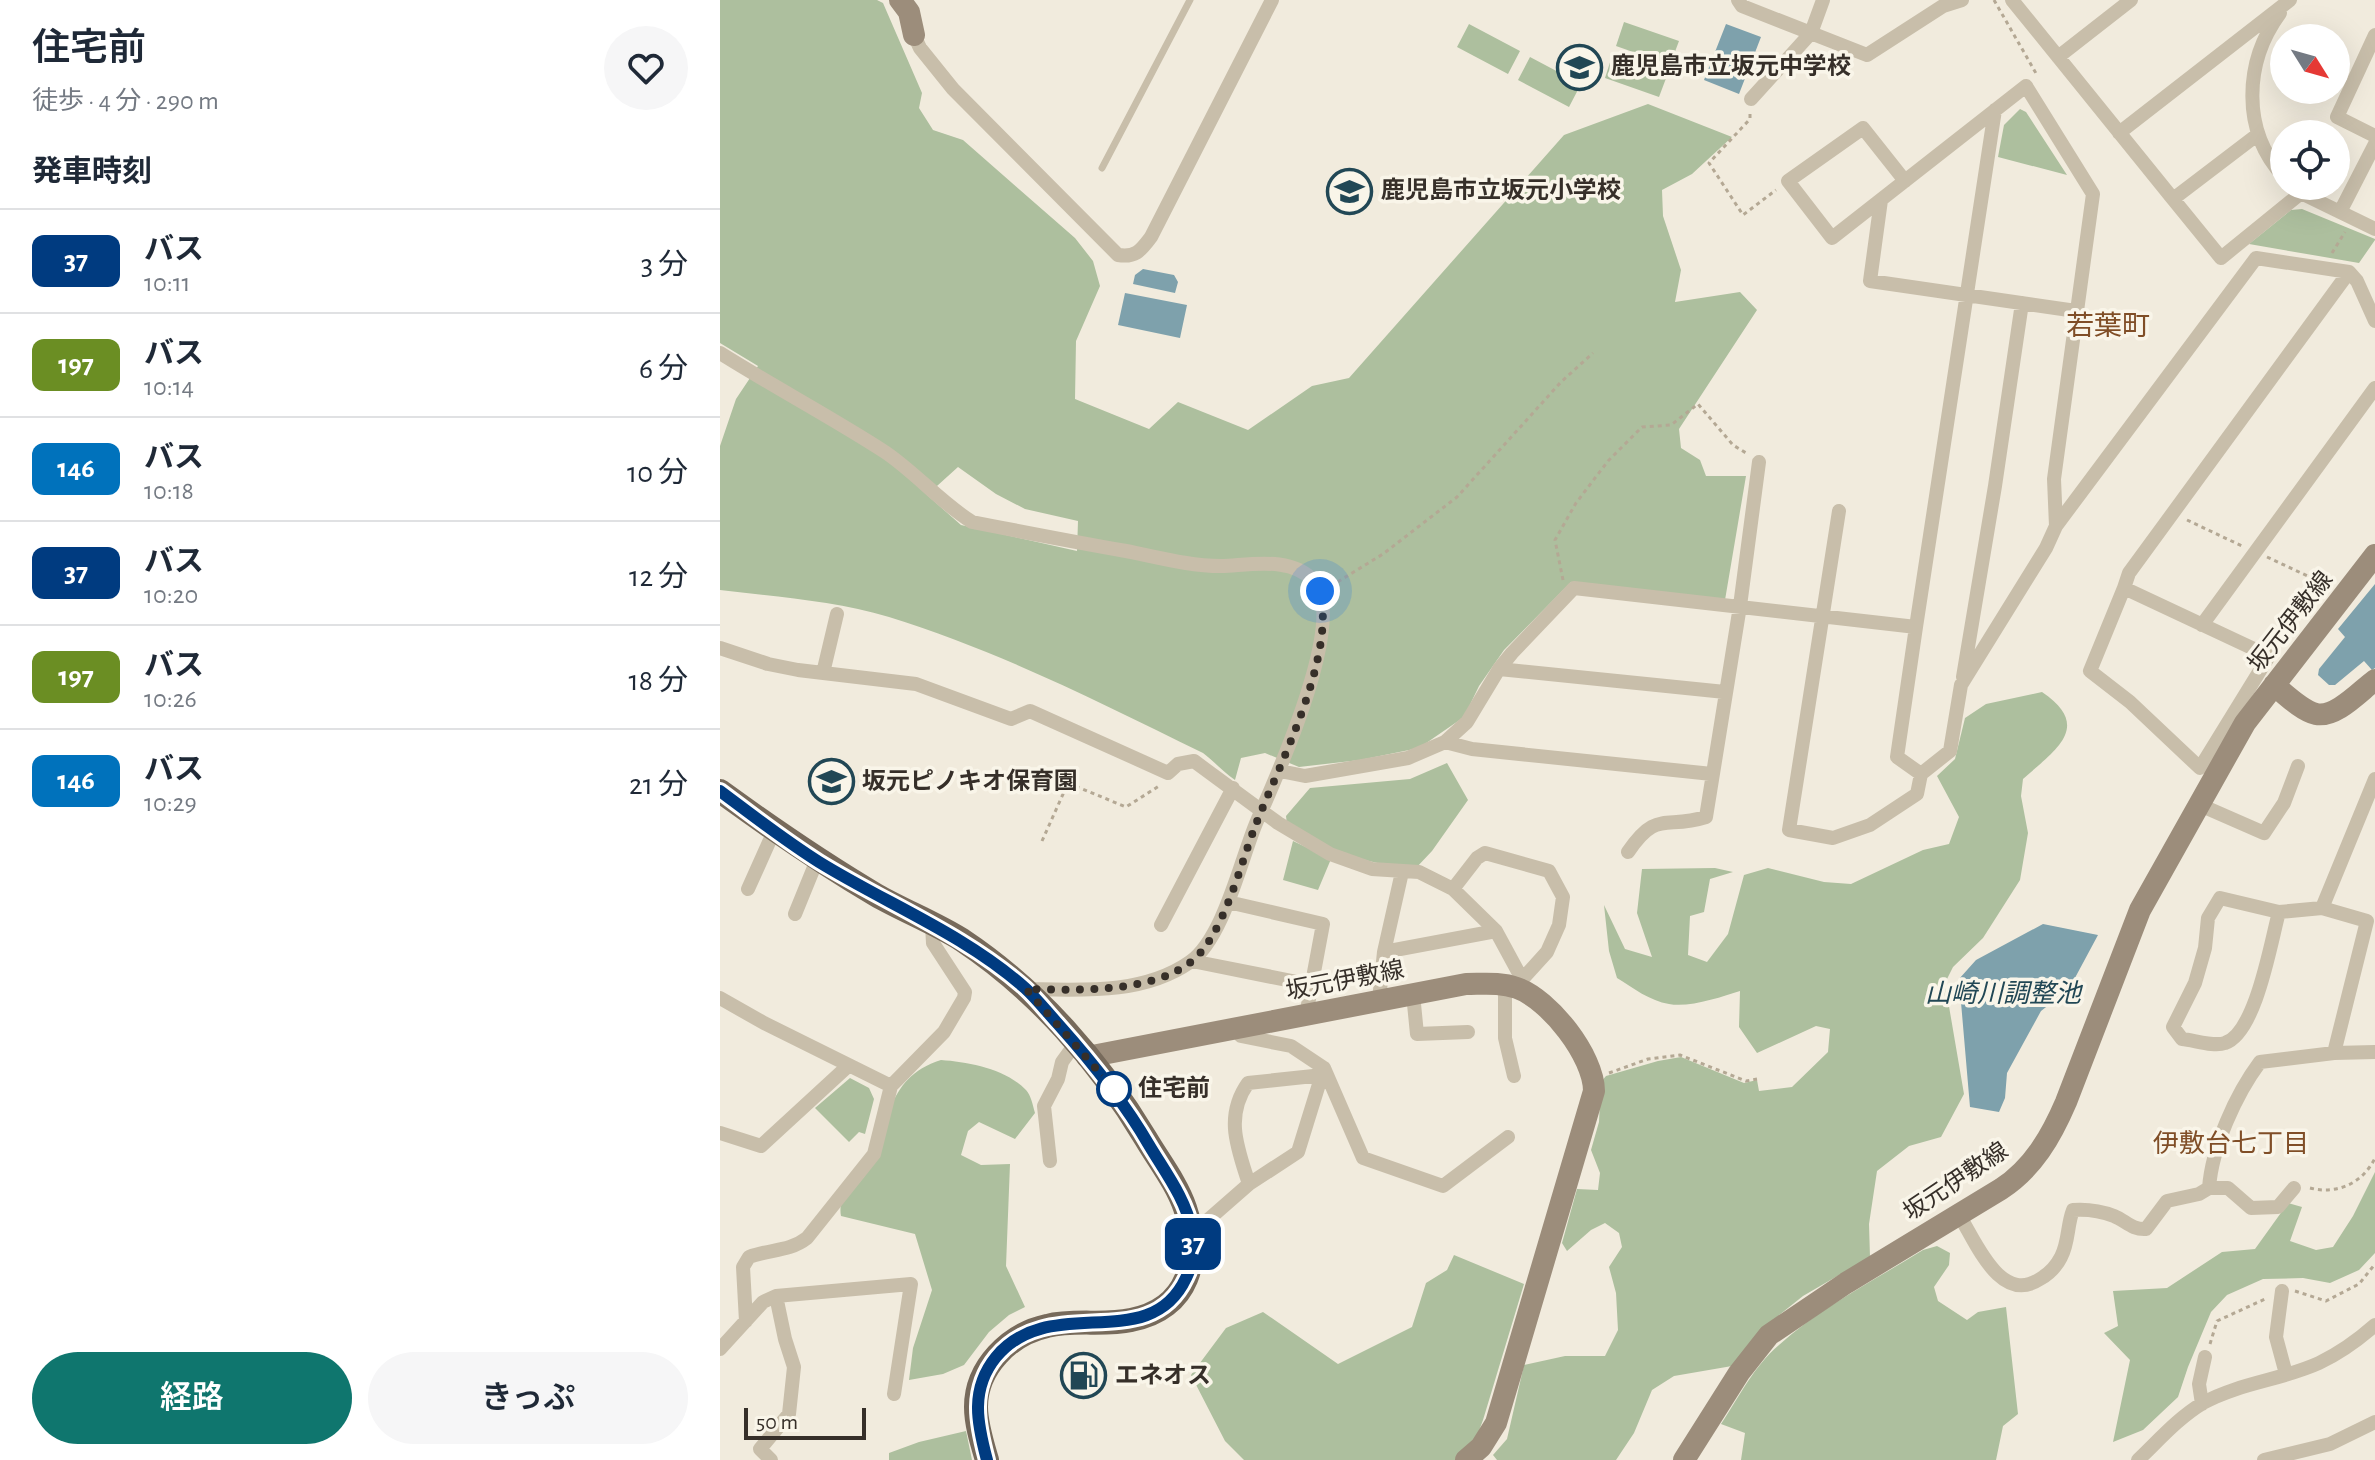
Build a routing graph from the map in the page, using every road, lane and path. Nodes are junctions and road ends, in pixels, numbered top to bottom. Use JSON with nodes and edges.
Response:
{"nodes":[{"id":1,"x":900,"y":0,"type":"edge"},
{"id":2,"x":1190,"y":0,"type":"edge"},
{"id":3,"x":1272,"y":0,"type":"edge"},
{"id":4,"x":1738,"y":0,"type":"edge"},
{"id":5,"x":1823,"y":0,"type":"edge"},
{"id":6,"x":1962,"y":0,"type":"edge"},
{"id":7,"x":1994,"y":0,"type":"edge"},
{"id":8,"x":2012,"y":0,"type":"edge"},
{"id":9,"x":2131,"y":0,"type":"edge"},
{"id":10,"x":2290,"y":0,"type":"edge"},
{"id":11,"x":1811,"y":33,"type":"junction"},
{"id":12,"x":914,"y":35,"type":"joint"},
{"id":13,"x":2375,"y":35,"type":"edge"},
{"id":14,"x":2058,"y":57,"type":"junction"},
{"id":15,"x":2026,"y":86,"type":"junction"},
{"id":16,"x":1751,"y":99,"type":"joint"},
{"id":17,"x":1995,"y":110,"type":"junction"},
{"id":18,"x":2119,"y":133,"type":"junction"},
{"id":19,"x":2257,"y":135,"type":"junction"},
{"id":20,"x":2375,"y":136,"type":"edge"},
{"id":21,"x":2375,"y":144,"type":"edge"},
{"id":22,"x":2270,"y":159,"type":"edge"},
{"id":23,"x":1102,"y":168,"type":"dead end"},
{"id":24,"x":1788,"y":181,"type":"junction"},
{"id":25,"x":1905,"y":181,"type":"junction"},
{"id":26,"x":2173,"y":199,"type":"junction"},
{"id":27,"x":1881,"y":200,"type":"junction"},
{"id":28,"x":2285,"y":200,"type":"edge"},
{"id":29,"x":2318,"y":200,"type":"edge"},
{"id":30,"x":2340,"y":212,"type":"junction"},
{"id":31,"x":2347,"y":229,"type":"dead end"},
{"id":32,"x":2375,"y":229,"type":"edge"},
{"id":33,"x":2322,"y":268,"type":"junction"},
{"id":34,"x":2349,"y":272,"type":"junction"},
{"id":35,"x":1968,"y":294,"type":"junction"},
{"id":36,"x":2022,"y":303,"type":"junction"},
{"id":37,"x":2076,"y":311,"type":"junction"},
{"id":38,"x":2375,"y":321,"type":"edge"},
{"id":39,"x":720,"y":353,"type":"edge"},
{"id":40,"x":1593,"y":353,"type":"dead end"},
{"id":41,"x":2375,"y":388,"type":"edge"},
{"id":42,"x":1759,"y":462,"type":"joint"},
{"id":43,"x":1839,"y":511,"type":"dead end"},
{"id":44,"x":2056,"y":526,"type":"junction"},
{"id":45,"x":2375,"y":555,"type":"edge"},
{"id":46,"x":2124,"y":588,"type":"junction"},
{"id":47,"x":1320,"y":591,"type":"junction"},
{"id":48,"x":1569,"y":594,"type":"junction"},
{"id":49,"x":1740,"y":606,"type":"junction"},
{"id":50,"x":837,"y":614,"type":"dead end"},
{"id":51,"x":1823,"y":616,"type":"junction"},
{"id":52,"x":2202,"y":625,"type":"junction"},
{"id":53,"x":1916,"y":627,"type":"junction"},
{"id":54,"x":720,"y":648,"type":"edge"},
{"id":55,"x":1499,"y":669,"type":"junction"},
{"id":56,"x":823,"y":673,"type":"junction"},
{"id":57,"x":2374,"y":683,"type":"edge"},
{"id":58,"x":1961,"y":685,"type":"junction"},
{"id":59,"x":2274,"y":685,"type":"junction"},
{"id":60,"x":1725,"y":692,"type":"junction"},
{"id":61,"x":2239,"y":718,"type":"junction"},
{"id":62,"x":1445,"y":742,"type":"junction"},
{"id":63,"x":2298,"y":766,"type":"dead end"},
{"id":64,"x":1280,"y":771,"type":"junction"},
{"id":65,"x":1168,"y":773,"type":"junction"},
{"id":66,"x":1712,"y":774,"type":"junction"},
{"id":67,"x":1921,"y":774,"type":"junction"},
{"id":68,"x":2375,"y":779,"type":"edge"},
{"id":69,"x":1233,"y":788,"type":"junction"},
{"id":70,"x":720,"y":791,"type":"edge"},
{"id":71,"x":2200,"y":805,"type":"junction"},
{"id":72,"x":1262,"y":811,"type":"junction"},
{"id":73,"x":774,"y":831,"type":"junction"},
{"id":74,"x":1042,"y":841,"type":"dead end"},
{"id":75,"x":1628,"y":852,"type":"dead end"},
{"id":76,"x":817,"y":860,"type":"junction"},
{"id":77,"x":1402,"y":872,"type":"junction"},
{"id":78,"x":748,"y":889,"type":"dead end"},
{"id":79,"x":1453,"y":889,"type":"junction"},
{"id":80,"x":1228,"y":902,"type":"junction"},
{"id":81,"x":2322,"y":908,"type":"junction"},
{"id":82,"x":2279,"y":912,"type":"junction"},
{"id":83,"x":795,"y":914,"type":"dead end"},
{"id":84,"x":2371,"y":915,"type":"edge"},
{"id":85,"x":932,"y":925,"type":"junction"},
{"id":86,"x":1161,"y":925,"type":"dead end"},
{"id":87,"x":1496,"y":931,"type":"junction"},
{"id":88,"x":1384,"y":952,"type":"junction"},
{"id":89,"x":1192,"y":961,"type":"junction"},
{"id":90,"x":1514,"y":984,"type":"junction"},
{"id":91,"x":1312,"y":985,"type":"junction"},
{"id":92,"x":1026,"y":989,"type":"junction"},
{"id":93,"x":1413,"y":994,"type":"junction"},
{"id":94,"x":720,"y":998,"type":"edge"},
{"id":95,"x":1379,"y":1000,"type":"junction"},
{"id":96,"x":1306,"y":1015,"type":"junction"},
{"id":97,"x":1235,"y":1030,"type":"junction"},
{"id":98,"x":1468,"y":1032,"type":"dead end"},
{"id":99,"x":1081,"y":1050,"type":"junction"},
{"id":100,"x":2375,"y":1052,"type":"edge"},
{"id":101,"x":2334,"y":1053,"type":"junction"},
{"id":102,"x":848,"y":1066,"type":"junction"},
{"id":103,"x":1324,"y":1072,"type":"junction"},
{"id":104,"x":1514,"y":1076,"type":"dead end"},
{"id":105,"x":1594,"y":1078,"type":"junction"},
{"id":106,"x":1757,"y":1079,"type":"dead end"},
{"id":107,"x":891,"y":1086,"type":"junction"},
{"id":108,"x":720,"y":1133,"type":"edge"},
{"id":109,"x":1508,"y":1137,"type":"dead end"},
{"id":110,"x":2375,"y":1158,"type":"edge"},
{"id":111,"x":1050,"y":1161,"type":"dead end"},
{"id":112,"x":1249,"y":1184,"type":"junction"},
{"id":113,"x":2209,"y":1188,"type":"junction"},
{"id":114,"x":2294,"y":1188,"type":"joint"},
{"id":115,"x":1959,"y":1215,"type":"junction"},
{"id":116,"x":1193,"y":1233,"type":"junction"},
{"id":117,"x":2282,"y":1291,"type":"dead end"},
{"id":118,"x":776,"y":1296,"type":"junction"},
{"id":119,"x":746,"y":1321,"type":"junction"},
{"id":120,"x":2375,"y":1325,"type":"edge"},
{"id":121,"x":720,"y":1349,"type":"edge"},
{"id":122,"x":2205,"y":1357,"type":"dead end"},
{"id":123,"x":2286,"y":1374,"type":"junction"},
{"id":124,"x":894,"y":1394,"type":"dead end"},
{"id":125,"x":2202,"y":1404,"type":"junction"},
{"id":126,"x":2375,"y":1422,"type":"edge"},
{"id":127,"x":2143,"y":1459,"type":"edge"},
{"id":128,"x":771,"y":1460,"type":"edge"},
{"id":129,"x":987,"y":1460,"type":"edge"},
{"id":130,"x":1466,"y":1460,"type":"edge"},
{"id":131,"x":1684,"y":1460,"type":"edge"},
{"id":132,"x":2264,"y":1460,"type":"edge"}],
"edges":[{"from":1,"to":12,"type":"main road"},
{"from":2,"to":23,"type":"lane"},
{"from":3,"to":12,"type":"street"},
{"from":4,"to":11,"type":"street"},
{"from":5,"to":11,"type":"street"},
{"from":6,"to":11,"type":"street"},
{"from":7,"to":15,"type":"path"},
{"from":8,"to":14,"type":"street"},
{"from":9,"to":14,"type":"street"},
{"from":10,"to":18,"type":"street"},
{"from":10,"to":19,"type":"street"},
{"from":11,"to":16,"type":"street"},
{"from":13,"to":20,"type":"street"},
{"from":14,"to":18,"type":"street"},
{"from":15,"to":17,"type":"street"},
{"from":15,"to":37,"type":"street"},
{"from":16,"to":24,"type":"path"},
{"from":17,"to":25,"type":"street"},
{"from":17,"to":35,"type":"street"},
{"from":18,"to":26,"type":"street"},
{"from":19,"to":22,"type":"street"},
{"from":19,"to":26,"type":"street"},
{"from":21,"to":30,"type":"street"},
{"from":24,"to":25,"type":"street"},
{"from":24,"to":27,"type":"street"},
{"from":25,"to":27,"type":"street"},
{"from":26,"to":28,"type":"street"},
{"from":27,"to":35,"type":"street"},
{"from":29,"to":30,"type":"street"},
{"from":30,"to":32,"type":"street"},
{"from":31,"to":33,"type":"path"},
{"from":33,"to":34,"type":"street"},
{"from":33,"to":44,"type":"street"},
{"from":34,"to":38,"type":"street"},
{"from":34,"to":46,"type":"street"},
{"from":35,"to":36,"type":"street"},
{"from":35,"to":53,"type":"street"},
{"from":36,"to":37,"type":"street"},
{"from":36,"to":58,"type":"street"},
{"from":37,"to":44,"type":"street"},
{"from":39,"to":47,"type":"street"},
{"from":40,"to":47,"type":"path"},
{"from":41,"to":52,"type":"street"},
{"from":42,"to":48,"type":"path"},
{"from":42,"to":49,"type":"street"},
{"from":43,"to":51,"type":"street"},
{"from":44,"to":58,"type":"street"},
{"from":45,"to":59,"type":"main road","name":"坂元伊敷線"},
{"from":46,"to":52,"type":"street"},
{"from":46,"to":61,"type":"street"},
{"from":47,"to":64,"type":"street"},
{"from":48,"to":49,"type":"street"},
{"from":48,"to":55,"type":"street"},
{"from":49,"to":51,"type":"street"},
{"from":49,"to":60,"type":"street"},
{"from":50,"to":56,"type":"street"},
{"from":51,"to":53,"type":"street"},
{"from":51,"to":67,"type":"street"},
{"from":52,"to":61,"type":"street"},
{"from":53,"to":67,"type":"street"},
{"from":54,"to":56,"type":"street"},
{"from":55,"to":60,"type":"street"},
{"from":55,"to":62,"type":"street"},
{"from":56,"to":65,"type":"street"},
{"from":57,"to":59,"type":"main road"},
{"from":58,"to":67,"type":"street"},
{"from":59,"to":61,"type":"main road","name":"坂元伊敷線"},
{"from":60,"to":66,"type":"street"},
{"from":61,"to":71,"type":"main road","name":"坂元伊敷線"},
{"from":62,"to":64,"type":"street"},
{"from":62,"to":66,"type":"street"},
{"from":63,"to":71,"type":"street"},
{"from":64,"to":72,"type":"street"},
{"from":65,"to":69,"type":"street"},
{"from":65,"to":74,"type":"path"},
{"from":66,"to":75,"type":"street"},
{"from":68,"to":81,"type":"street"},
{"from":69,"to":72,"type":"street"},
{"from":69,"to":86,"type":"street"},
{"from":70,"to":73,"type":"main road"},
{"from":71,"to":115,"type":"main road","name":"坂元伊敷線"},
{"from":72,"to":77,"type":"street"},
{"from":72,"to":80,"type":"street"},
{"from":73,"to":76,"type":"main road"},
{"from":73,"to":78,"type":"street"},
{"from":76,"to":83,"type":"street"},
{"from":76,"to":85,"type":"main road"},
{"from":77,"to":79,"type":"street"},
{"from":77,"to":88,"type":"street"},
{"from":79,"to":87,"type":"street"},
{"from":79,"to":90,"type":"street"},
{"from":80,"to":89,"type":"street"},
{"from":80,"to":91,"type":"street"},
{"from":81,"to":82,"type":"street"},
{"from":81,"to":84,"type":"street"},
{"from":82,"to":82,"type":"street"},
{"from":84,"to":101,"type":"street"},
{"from":85,"to":92,"type":"main road"},
{"from":85,"to":107,"type":"street"},
{"from":87,"to":88,"type":"street"},
{"from":87,"to":90,"type":"street"},
{"from":88,"to":95,"type":"street"},
{"from":89,"to":91,"type":"street"},
{"from":89,"to":92,"type":"street"},
{"from":90,"to":93,"type":"main road","name":"坂元伊敷線"},
{"from":90,"to":104,"type":"street"},
{"from":90,"to":105,"type":"main road"},
{"from":91,"to":96,"type":"street"},
{"from":92,"to":99,"type":"main road"},
{"from":93,"to":95,"type":"main road","name":"坂元伊敷線"},
{"from":93,"to":98,"type":"street"},
{"from":94,"to":102,"type":"street"},
{"from":95,"to":96,"type":"main road","name":"坂元伊敷線"},
{"from":96,"to":97,"type":"main road","name":"坂元伊敷線"},
{"from":97,"to":99,"type":"main road","name":"坂元伊敷線"},
{"from":97,"to":103,"type":"street"},
{"from":99,"to":111,"type":"street"},
{"from":99,"to":116,"type":"main road"},
{"from":100,"to":101,"type":"street"},
{"from":101,"to":113,"type":"street"},
{"from":102,"to":107,"type":"street"},
{"from":102,"to":108,"type":"street"},
{"from":103,"to":109,"type":"street"},
{"from":103,"to":112,"type":"street"},
{"from":103,"to":112,"type":"street"},
{"from":105,"to":106,"type":"path"},
{"from":105,"to":130,"type":"main road"},
{"from":107,"to":119,"type":"street"},
{"from":110,"to":114,"type":"path"},
{"from":112,"to":116,"type":"street"},
{"from":113,"to":114,"type":"street"},
{"from":113,"to":115,"type":"street"},
{"from":115,"to":131,"type":"main road","name":"坂元伊敷線"},
{"from":116,"to":129,"type":"main road"},
{"from":117,"to":123,"type":"street"},
{"from":118,"to":119,"type":"street"},
{"from":118,"to":124,"type":"street"},
{"from":118,"to":128,"type":"street"},
{"from":119,"to":121,"type":"street"},
{"from":120,"to":123,"type":"street"},
{"from":122,"to":125,"type":"street"},
{"from":123,"to":125,"type":"street"},
{"from":125,"to":127,"type":"street"},
{"from":126,"to":132,"type":"street"}]}
